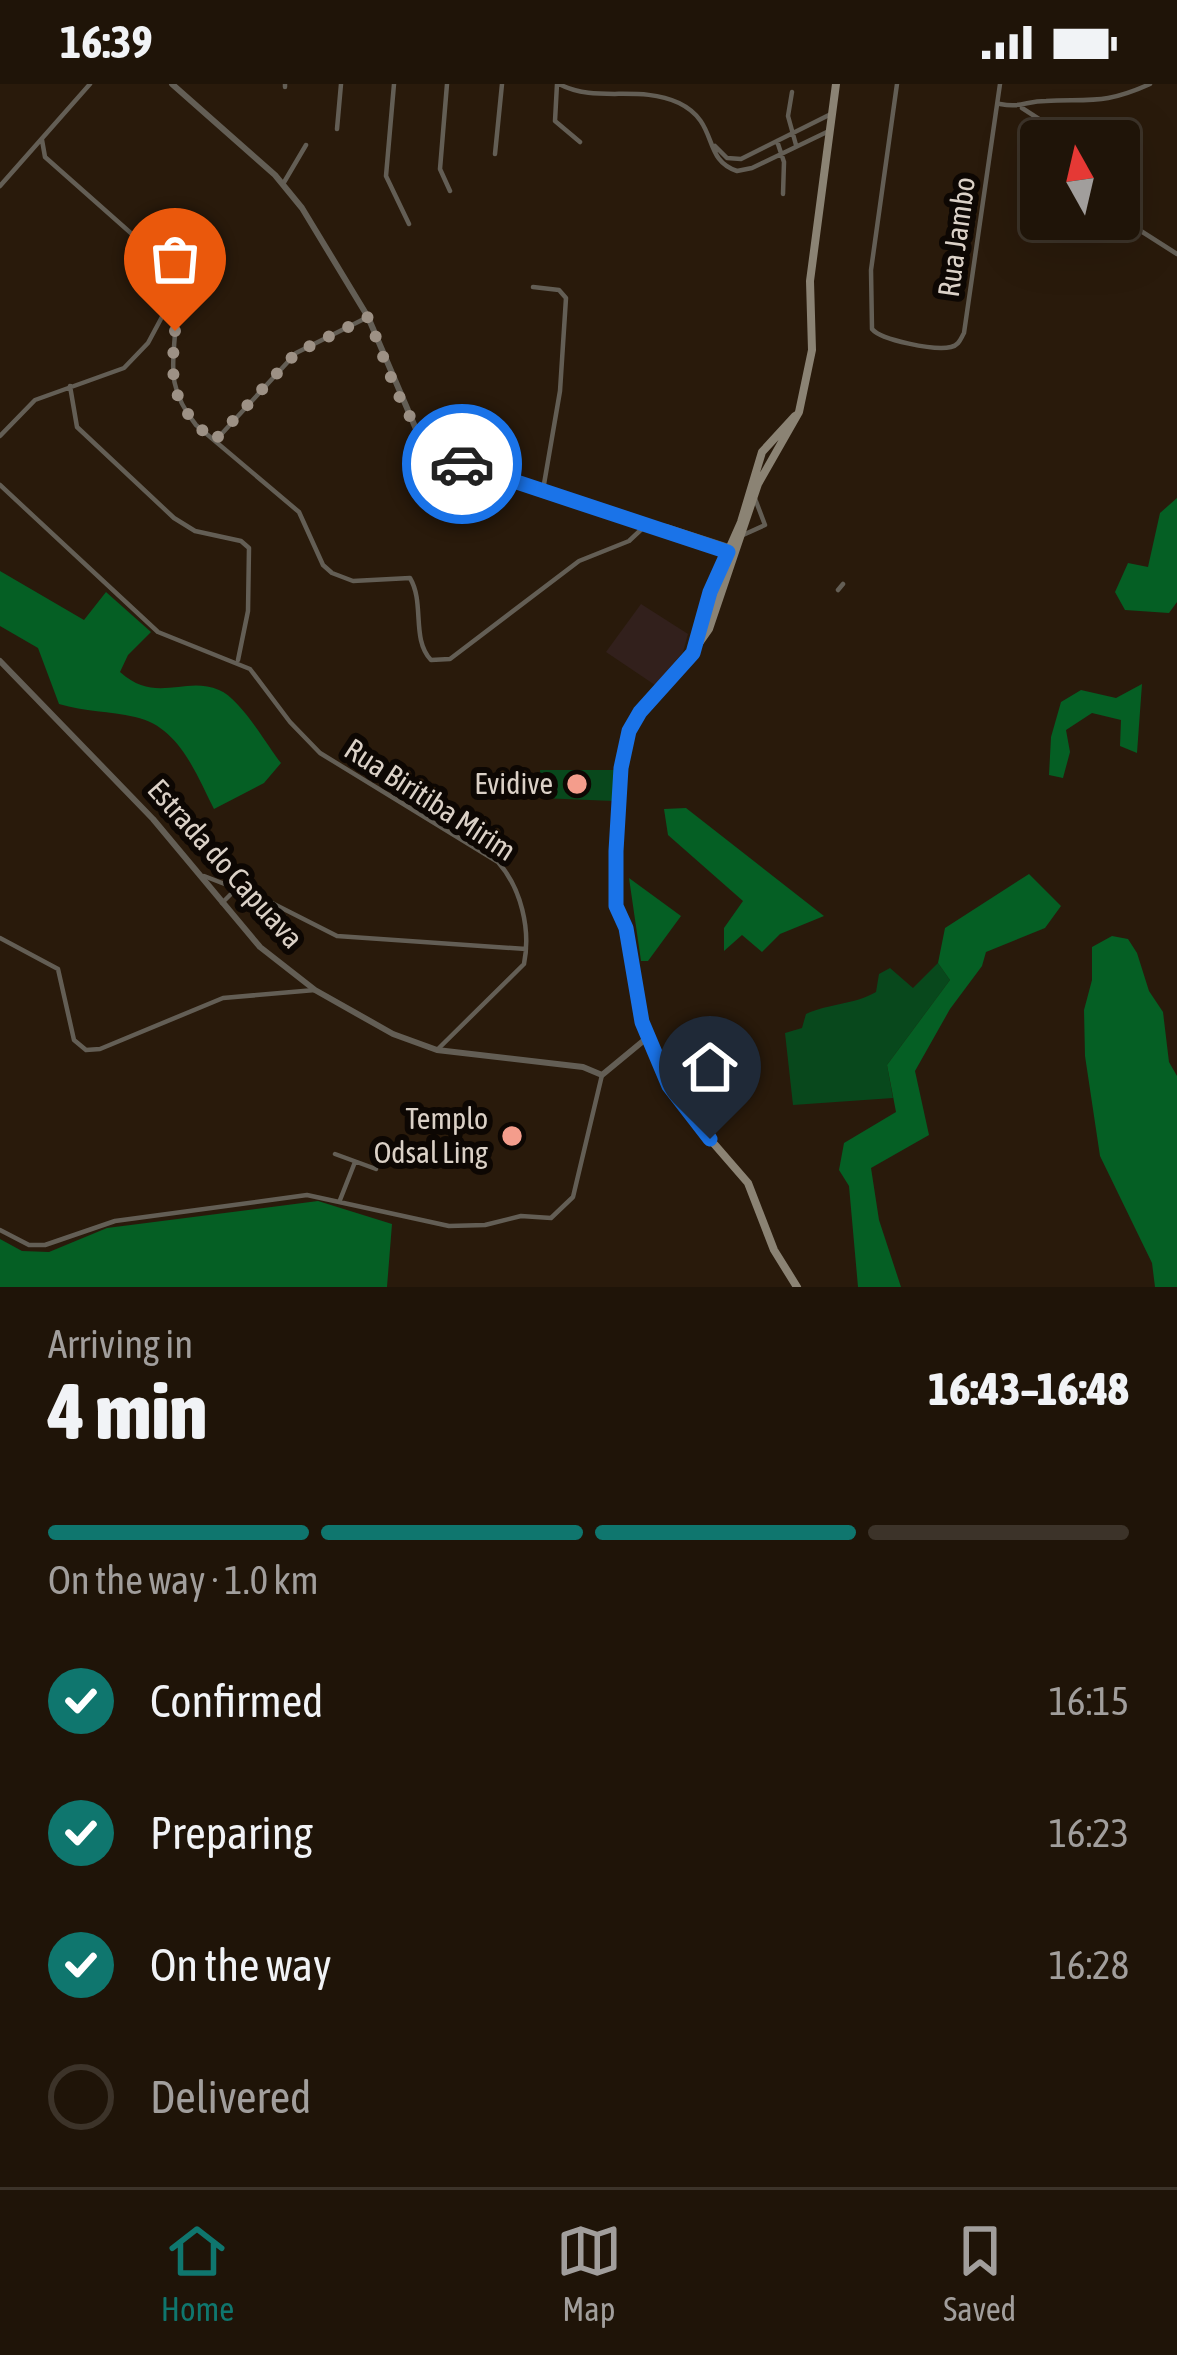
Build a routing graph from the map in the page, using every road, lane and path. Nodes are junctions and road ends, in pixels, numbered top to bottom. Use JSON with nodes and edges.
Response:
{"nodes":[{"id":1,"x":90,"y":84,"type":"edge"},
{"id":2,"x":172,"y":84,"type":"edge"},
{"id":3,"x":341,"y":84,"type":"edge"},
{"id":4,"x":394,"y":84,"type":"edge"},
{"id":5,"x":447,"y":84,"type":"edge"},
{"id":6,"x":502,"y":84,"type":"edge"},
{"id":7,"x":558,"y":84,"type":"edge"},
{"id":8,"x":577,"y":84,"type":"edge"},
{"id":9,"x":836,"y":84,"type":"edge"},
{"id":10,"x":897,"y":84,"type":"edge"},
{"id":11,"x":1000,"y":84,"type":"edge"},
{"id":12,"x":1150,"y":84,"type":"edge"},
{"id":13,"x":792,"y":92,"type":"dead end"},
{"id":14,"x":576,"y":93,"type":"junction"},
{"id":15,"x":998,"y":104,"type":"junction"},
{"id":16,"x":1022,"y":108,"type":"junction"},
{"id":17,"x":832,"y":114,"type":"junction"},
{"id":18,"x":1040,"y":120,"type":"edge"},
{"id":19,"x":337,"y":129,"type":"dead end"},
{"id":20,"x":829,"y":131,"type":"junction"},
{"id":21,"x":792,"y":134,"type":"junction"},
{"id":22,"x":42,"y":140,"type":"junction"},
{"id":23,"x":712,"y":141,"type":"junction"},
{"id":24,"x":778,"y":141,"type":"junction"},
{"id":25,"x":580,"y":142,"type":"dead end"},
{"id":26,"x":306,"y":145,"type":"dead end"},
{"id":27,"x":796,"y":146,"type":"junction"},
{"id":28,"x":767,"y":147,"type":"junction"},
{"id":29,"x":783,"y":153,"type":"junction"},
{"id":30,"x":495,"y":154,"type":"dead end"},
{"id":31,"x":45,"y":157,"type":"junction"},
{"id":32,"x":26,"y":158,"type":"junction"},
{"id":33,"x":772,"y":158,"type":"junction"},
{"id":34,"x":283,"y":184,"type":"junction"},
{"id":35,"x":0,"y":186,"type":"edge"},
{"id":36,"x":450,"y":191,"type":"dead end"},
{"id":37,"x":783,"y":194,"type":"dead end"},
{"id":38,"x":409,"y":224,"type":"dead end"},
{"id":39,"x":1140,"y":230,"type":"edge"},
{"id":40,"x":1177,"y":254,"type":"edge"},
{"id":41,"x":532,"y":287,"type":"dead end"},
{"id":42,"x":172,"y":290,"type":"junction"},
{"id":43,"x":177,"y":315,"type":"junction"},
{"id":44,"x":166,"y":316,"type":"junction"},
{"id":45,"x":368,"y":317,"type":"junction"},
{"id":46,"x":70,"y":386,"type":"junction"},
{"id":47,"x":800,"y":412,"type":"junction"},
{"id":48,"x":0,"y":436,"type":"edge"},
{"id":49,"x":214,"y":441,"type":"junction"},
{"id":50,"x":765,"y":447,"type":"junction"},
{"id":51,"x":775,"y":453,"type":"junction"},
{"id":52,"x":0,"y":485,"type":"edge"},
{"id":53,"x":543,"y":490,"type":"junction"},
{"id":54,"x":754,"y":496,"type":"junction"},
{"id":55,"x":646,"y":525,"type":"junction"},
{"id":56,"x":743,"y":535,"type":"junction"},
{"id":57,"x":728,"y":550,"type":"junction"},
{"id":58,"x":706,"y":622,"type":"junction"},
{"id":59,"x":0,"y":661,"type":"edge"},
{"id":60,"x":238,"y":661,"type":"junction"},
{"id":61,"x":200,"y":875,"type":"junction"},
{"id":62,"x":238,"y":887,"type":"junction"},
{"id":63,"x":222,"y":903,"type":"junction"},
{"id":64,"x":0,"y":938,"type":"edge"},
{"id":65,"x":526,"y":949,"type":"junction"},
{"id":66,"x":315,"y":989,"type":"junction"},
{"id":67,"x":649,"y":1037,"type":"junction"},
{"id":68,"x":436,"y":1050,"type":"junction"},
{"id":69,"x":602,"y":1075,"type":"junction"},
{"id":70,"x":335,"y":1154,"type":"dead end"},
{"id":71,"x":355,"y":1162,"type":"junction"},
{"id":72,"x":376,"y":1168,"type":"dead end"},
{"id":73,"x":340,"y":1200,"type":"junction"},
{"id":74,"x":0,"y":1230,"type":"edge"},
{"id":75,"x":797,"y":1287,"type":"edge"}],
"edges":[{"from":1,"to":22,"type":"street"},
{"from":2,"to":34,"type":"street"},
{"from":3,"to":19,"type":"street"},
{"from":4,"to":38,"type":"street"},
{"from":5,"to":36,"type":"street"},
{"from":6,"to":30,"type":"street"},
{"from":7,"to":14,"type":"street"},
{"from":7,"to":25,"type":"street"},
{"from":8,"to":14,"type":"street"},
{"from":9,"to":17,"type":"main road"},
{"from":10,"to":15,"type":"street","name":"Rua Jambo"},
{"from":11,"to":15,"type":"street","name":"Rua Jambo"},
{"from":12,"to":16,"type":"street"},
{"from":13,"to":21,"type":"street"},
{"from":14,"to":23,"type":"street"},
{"from":15,"to":16,"type":"street"},
{"from":16,"to":18,"type":"street"},
{"from":17,"to":20,"type":"main road"},
{"from":17,"to":21,"type":"street"},
{"from":20,"to":27,"type":"street"},
{"from":20,"to":47,"type":"main road"},
{"from":21,"to":24,"type":"street"},
{"from":21,"to":27,"type":"street"},
{"from":22,"to":31,"type":"street"},
{"from":22,"to":32,"type":"street"},
{"from":23,"to":28,"type":"street"},
{"from":23,"to":33,"type":"street"},
{"from":24,"to":28,"type":"street"},
{"from":24,"to":29,"type":"street"},
{"from":26,"to":34,"type":"street"},
{"from":27,"to":29,"type":"street"},
{"from":28,"to":33,"type":"street"},
{"from":29,"to":33,"type":"street"},
{"from":29,"to":37,"type":"street"},
{"from":31,"to":32,"type":"street"},
{"from":31,"to":42,"type":"street"},
{"from":32,"to":35,"type":"street"},
{"from":34,"to":45,"type":"street"},
{"from":39,"to":40,"type":"street"},
{"from":41,"to":53,"type":"street"},
{"from":42,"to":43,"type":"street"},
{"from":42,"to":44,"type":"street"},
{"from":43,"to":44,"type":"street"},
{"from":43,"to":49,"type":"street"},
{"from":44,"to":46,"type":"street"},
{"from":45,"to":49,"type":"street"},
{"from":45,"to":53,"type":"street"},
{"from":46,"to":48,"type":"street"},
{"from":46,"to":60,"type":"street"},
{"from":47,"to":50,"type":"main road"},
{"from":47,"to":51,"type":"main road"},
{"from":49,"to":55,"type":"street"},
{"from":50,"to":51,"type":"main road"},
{"from":50,"to":57,"type":"main road"},
{"from":51,"to":54,"type":"main road"},
{"from":52,"to":60,"type":"street"},
{"from":53,"to":55,"type":"street"},
{"from":54,"to":56,"type":"main road"},
{"from":54,"to":56,"type":"street"},
{"from":55,"to":57,"type":"street"},
{"from":56,"to":58,"type":"main road"},
{"from":57,"to":58,"type":"main road"},
{"from":58,"to":67,"type":"main road"},
{"from":59,"to":61,"type":"street","name":"Estrada do Capuava"},
{"from":60,"to":65,"type":"street","name":"Rua Biritiba Mirim"},
{"from":61,"to":62,"type":"street"},
{"from":61,"to":63,"type":"street","name":"Estrada do Capuava"},
{"from":62,"to":63,"type":"street"},
{"from":62,"to":65,"type":"street"},
{"from":63,"to":66,"type":"street","name":"Estrada do Capuava"},
{"from":64,"to":66,"type":"street"},
{"from":65,"to":68,"type":"street"},
{"from":66,"to":68,"type":"street","name":"Estrada do Capuava"},
{"from":67,"to":69,"type":"street"},
{"from":67,"to":75,"type":"main road"},
{"from":68,"to":69,"type":"street","name":"Estrada do Capuava"},
{"from":69,"to":73,"type":"street"},
{"from":70,"to":71,"type":"street"},
{"from":71,"to":72,"type":"street"},
{"from":71,"to":73,"type":"street"},
{"from":73,"to":74,"type":"street"}]}
